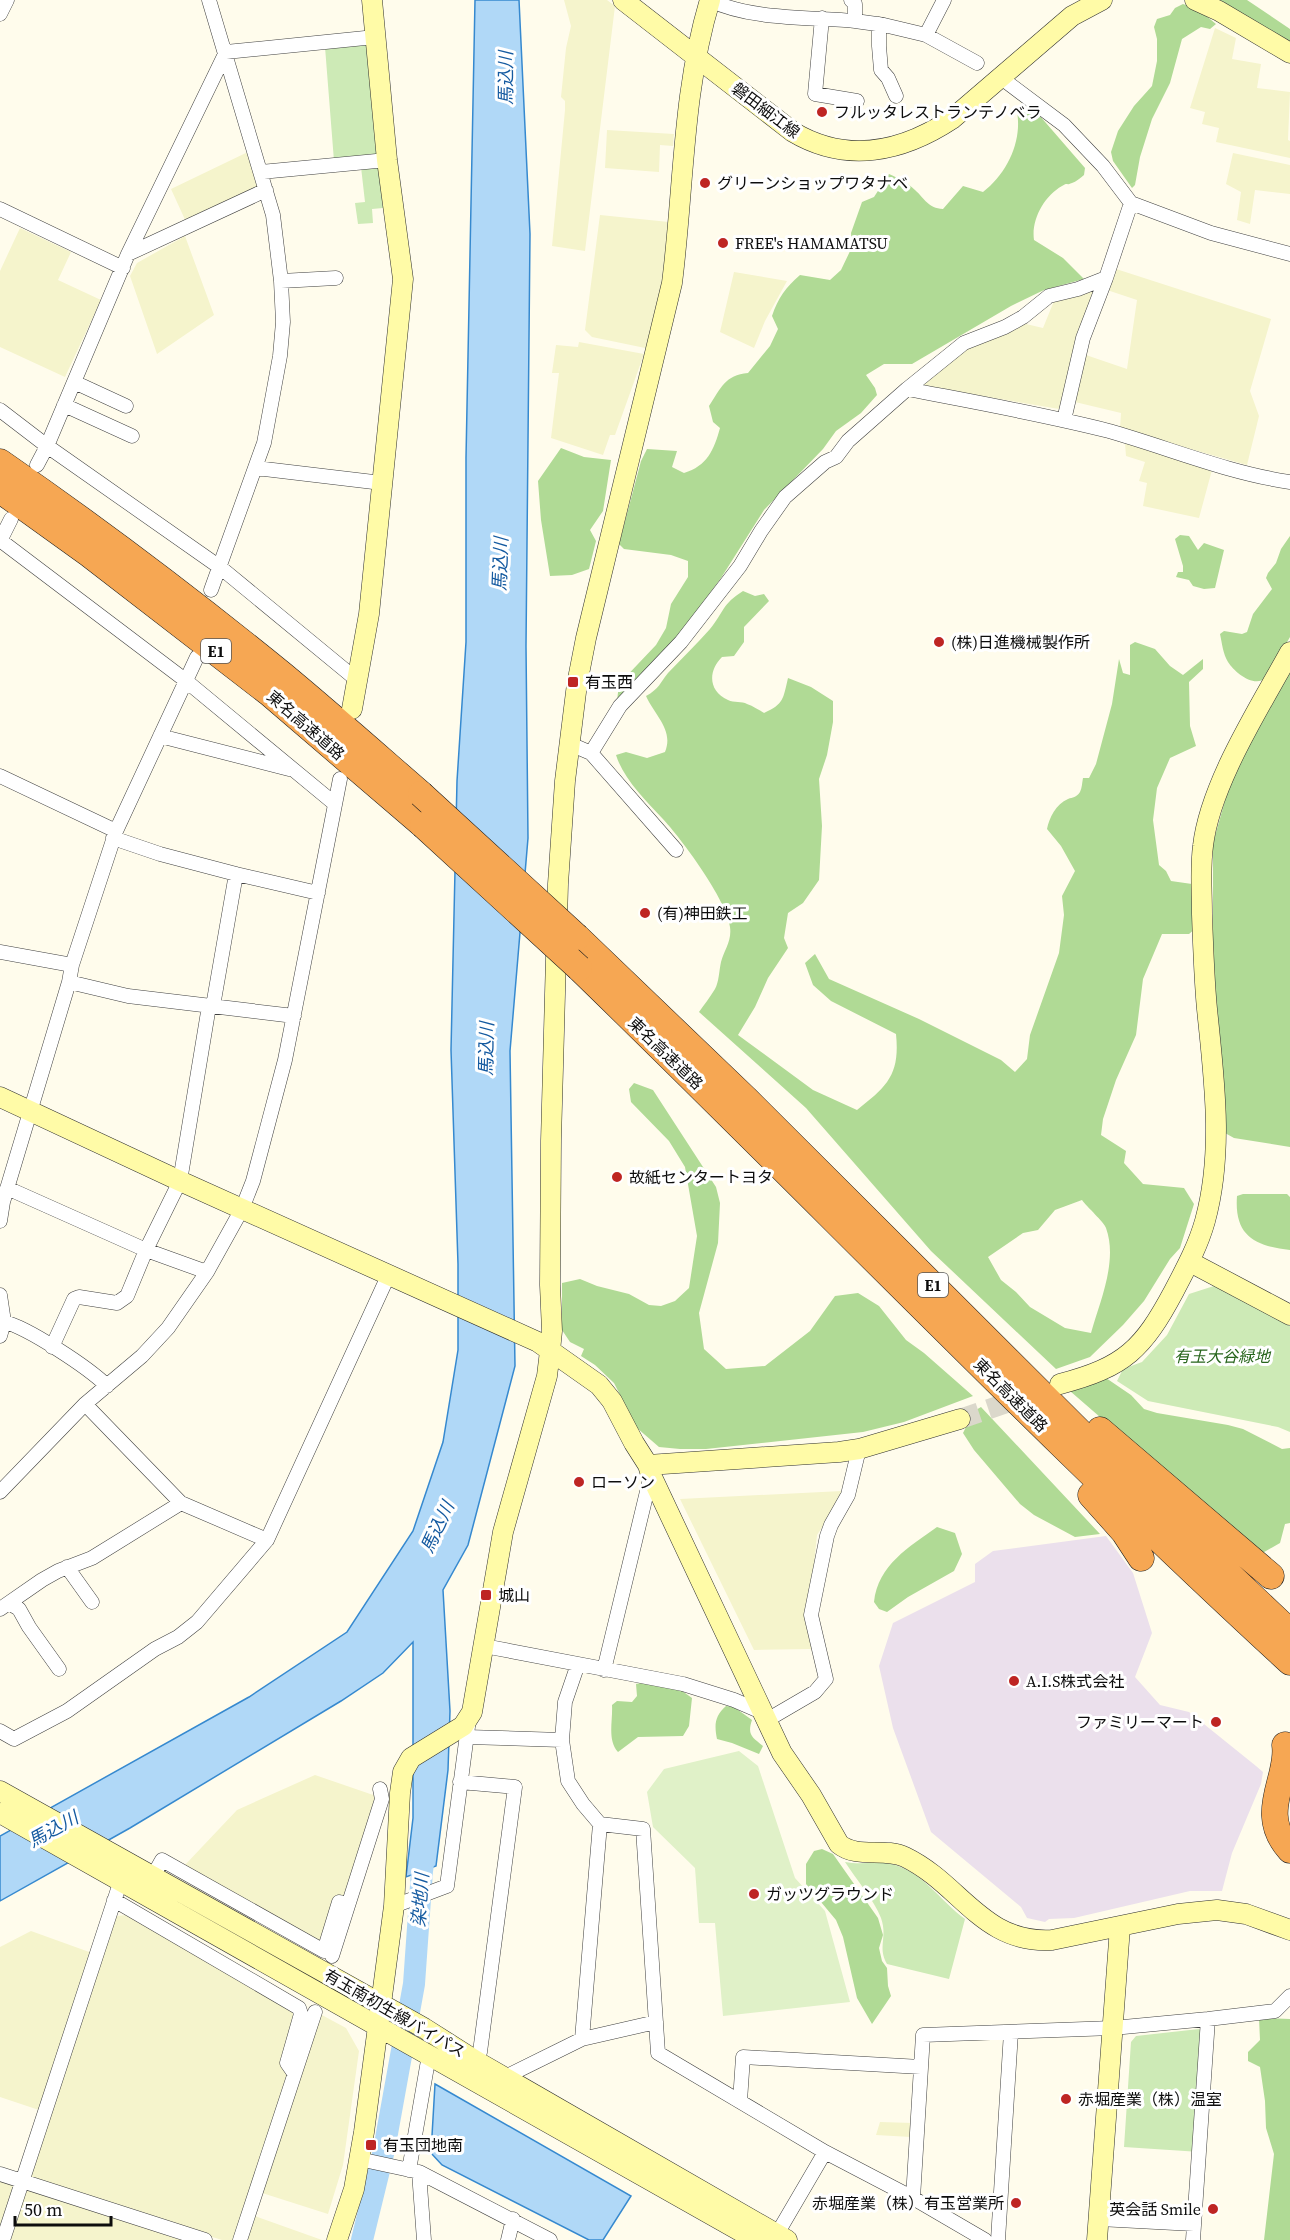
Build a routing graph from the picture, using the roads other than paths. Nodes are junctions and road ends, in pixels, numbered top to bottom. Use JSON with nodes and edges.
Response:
{"nodes":[{"id":1,"x":7,"y":0,"type":"edge"},
{"id":2,"x":209,"y":0,"type":"edge"},
{"id":3,"x":372,"y":0,"type":"edge"},
{"id":4,"x":623,"y":0,"type":"edge"},
{"id":5,"x":710,"y":0,"type":"edge"},
{"id":6,"x":944,"y":0,"type":"edge"},
{"id":7,"x":1102,"y":0,"type":"edge"},
{"id":8,"x":1195,"y":0,"type":"edge"},
{"id":9,"x":854,"y":1,"type":"edge"},
{"id":10,"x":0,"y":14,"type":"edge"},
{"id":11,"x":822,"y":18,"type":"junction"},
{"id":12,"x":855,"y":21,"type":"junction"},
{"id":13,"x":879,"y":24,"type":"junction"},
{"id":14,"x":927,"y":36,"type":"junction"},
{"id":15,"x":375,"y":37,"type":"junction"},
{"id":16,"x":226,"y":52,"type":"junction"},
{"id":17,"x":1290,"y":53,"type":"edge"},
{"id":18,"x":696,"y":56,"type":"junction"},
{"id":19,"x":977,"y":63,"type":"dead end"},
{"id":20,"x":1000,"y":77,"type":"junction"},
{"id":21,"x":896,"y":96,"type":"dead end"},
{"id":22,"x":857,"y":101,"type":"dead end"},
{"id":23,"x":387,"y":160,"type":"junction"},
{"id":24,"x":261,"y":172,"type":"junction"},
{"id":25,"x":266,"y":190,"type":"junction"},
{"id":26,"x":1131,"y":203,"type":"junction"},
{"id":27,"x":0,"y":209,"type":"edge"},
{"id":28,"x":129,"y":254,"type":"junction"},
{"id":29,"x":1290,"y":254,"type":"edge"},
{"id":30,"x":123,"y":268,"type":"junction"},
{"id":31,"x":336,"y":278,"type":"dead end"},
{"id":32,"x":1106,"y":278,"type":"junction"},
{"id":33,"x":281,"y":281,"type":"junction"},
{"id":34,"x":74,"y":382,"type":"junction"},
{"id":35,"x":907,"y":389,"type":"junction"},
{"id":36,"x":64,"y":405,"type":"junction"},
{"id":37,"x":126,"y":406,"type":"dead end"},
{"id":38,"x":0,"y":410,"type":"edge"},
{"id":39,"x":1064,"y":420,"type":"junction"},
{"id":40,"x":132,"y":436,"type":"dead end"},
{"id":41,"x":47,"y":446,"type":"junction"},
{"id":42,"x":0,"y":462,"type":"edge"},
{"id":43,"x":37,"y":465,"type":"dead end"},
{"id":44,"x":256,"y":468,"type":"junction"},
{"id":45,"x":1290,"y":482,"type":"edge"},
{"id":46,"x":382,"y":483,"type":"junction"},
{"id":47,"x":0,"y":490,"type":"edge"},
{"id":48,"x":11,"y":519,"type":"dead end"},
{"id":49,"x":0,"y":540,"type":"edge"},
{"id":50,"x":220,"y":568,"type":"junction"},
{"id":51,"x":211,"y":590,"type":"dead end"},
{"id":52,"x":1290,"y":652,"type":"edge"},
{"id":53,"x":196,"y":657,"type":"dead end"},
{"id":54,"x":184,"y":680,"type":"junction"},
{"id":55,"x":357,"y":680,"type":"junction"},
{"id":56,"x":352,"y":709,"type":"dead end"},
{"id":57,"x":160,"y":736,"type":"junction"},
{"id":58,"x":570,"y":744,"type":"junction"},
{"id":59,"x":591,"y":753,"type":"junction"},
{"id":60,"x":292,"y":769,"type":"junction"},
{"id":61,"x":0,"y":776,"type":"edge"},
{"id":62,"x":340,"y":779,"type":"dead end"},
{"id":63,"x":335,"y":804,"type":"junction"},
{"id":64,"x":115,"y":835,"type":"junction"},
{"id":65,"x":675,"y":850,"type":"dead end"},
{"id":66,"x":236,"y":874,"type":"junction"},
{"id":67,"x":318,"y":893,"type":"junction"},
{"id":68,"x":0,"y":952,"type":"edge"},
{"id":69,"x":72,"y":965,"type":"junction"},
{"id":70,"x":69,"y":982,"type":"junction"},
{"id":71,"x":211,"y":1006,"type":"junction"},
{"id":72,"x":294,"y":1016,"type":"junction"},
{"id":73,"x":0,"y":1097,"type":"edge"},
{"id":74,"x":29,"y":1111,"type":"junction"},
{"id":75,"x":180,"y":1181,"type":"junction"},
{"id":76,"x":7,"y":1188,"type":"junction"},
{"id":77,"x":1,"y":1202,"type":"edge"},
{"id":78,"x":242,"y":1209,"type":"junction"},
{"id":79,"x":0,"y":1221,"type":"edge"},
{"id":80,"x":146,"y":1250,"type":"junction"},
{"id":81,"x":1190,"y":1263,"type":"junction"},
{"id":82,"x":207,"y":1272,"type":"junction"},
{"id":83,"x":389,"y":1274,"type":"junction"},
{"id":84,"x":0,"y":1295,"type":"edge"},
{"id":85,"x":946,"y":1299,"type":"junction"},
{"id":86,"x":1290,"y":1314,"type":"edge"},
{"id":87,"x":4,"y":1322,"type":"junction"},
{"id":88,"x":0,"y":1336,"type":"edge"},
{"id":89,"x":957,"y":1342,"type":"junction"},
{"id":90,"x":544,"y":1346,"type":"junction"},
{"id":91,"x":52,"y":1347,"type":"junction"},
{"id":92,"x":1060,"y":1384,"type":"dead end"},
{"id":93,"x":106,"y":1386,"type":"junction"},
{"id":94,"x":85,"y":1404,"type":"junction"},
{"id":95,"x":960,"y":1419,"type":"tunnel mouth"},
{"id":96,"x":859,"y":1449,"type":"junction"},
{"id":97,"x":650,"y":1470,"type":"junction"},
{"id":98,"x":0,"y":1492,"type":"edge"},
{"id":99,"x":181,"y":1503,"type":"junction"},
{"id":100,"x":267,"y":1540,"type":"junction"},
{"id":101,"x":1141,"y":1558,"type":"dead end"},
{"id":102,"x":67,"y":1567,"type":"junction"},
{"id":103,"x":1271,"y":1576,"type":"dead end"},
{"id":104,"x":93,"y":1602,"type":"dead end"},
{"id":105,"x":4,"y":1605,"type":"edge"},
{"id":106,"x":1290,"y":1632,"type":"edge"},
{"id":107,"x":484,"y":1646,"type":"junction"},
{"id":108,"x":1290,"y":1662,"type":"edge"},
{"id":109,"x":578,"y":1664,"type":"junction"},
{"id":110,"x":59,"y":1669,"type":"dead end"},
{"id":111,"x":604,"y":1670,"type":"junction"},
{"id":112,"x":766,"y":1716,"type":"junction"},
{"id":113,"x":464,"y":1729,"type":"junction"},
{"id":114,"x":0,"y":1731,"type":"edge"},
{"id":115,"x":562,"y":1740,"type":"junction"},
{"id":116,"x":1285,"y":1745,"type":"dead end"},
{"id":117,"x":460,"y":1782,"type":"junction"},
{"id":118,"x":380,"y":1789,"type":"dead end"},
{"id":119,"x":3,"y":1800,"type":"edge"},
{"id":120,"x":600,"y":1824,"type":"junction"},
{"id":121,"x":1290,"y":1850,"type":"edge"},
{"id":122,"x":113,"y":1876,"type":"junction"},
{"id":123,"x":153,"y":1876,"type":"junction"},
{"id":124,"x":114,"y":1900,"type":"junction"},
{"id":125,"x":348,"y":1905,"type":"junction"},
{"id":126,"x":394,"y":1906,"type":"junction"},
{"id":127,"x":1120,"y":1927,"type":"junction"},
{"id":128,"x":1290,"y":1930,"type":"edge"},
{"id":129,"x":332,"y":1956,"type":"dead end"},
{"id":130,"x":1290,"y":1996,"type":"edge"},
{"id":131,"x":384,"y":2006,"type":"junction"},
{"id":132,"x":315,"y":2012,"type":"dead end"},
{"id":133,"x":1208,"y":2019,"type":"junction"},
{"id":134,"x":656,"y":2022,"type":"junction"},
{"id":135,"x":382,"y":2028,"type":"junction"},
{"id":136,"x":1113,"y":2028,"type":"junction"},
{"id":137,"x":1011,"y":2032,"type":"junction"},
{"id":138,"x":582,"y":2039,"type":"junction"},
{"id":139,"x":425,"y":2053,"type":"junction"},
{"id":140,"x":476,"y":2061,"type":"junction"},
{"id":141,"x":921,"y":2067,"type":"junction"},
{"id":142,"x":294,"y":2073,"type":"junction"},
{"id":143,"x":505,"y":2077,"type":"junction"},
{"id":144,"x":740,"y":2101,"type":"junction"},
{"id":145,"x":825,"y":2152,"type":"junction"},
{"id":146,"x":361,"y":2160,"type":"junction"},
{"id":147,"x":414,"y":2171,"type":"junction"},
{"id":148,"x":0,"y":2174,"type":"edge"},
{"id":149,"x":21,"y":2182,"type":"junction"},
{"id":150,"x":913,"y":2198,"type":"junction"},
{"id":151,"x":513,"y":2219,"type":"junction"},
{"id":152,"x":1099,"y":2219,"type":"junction"},
{"id":153,"x":1194,"y":2224,"type":"junction"},
{"id":154,"x":782,"y":2237,"type":"edge"},
{"id":155,"x":3,"y":2240,"type":"edge"},
{"id":156,"x":206,"y":2240,"type":"edge"},
{"id":157,"x":240,"y":2240,"type":"edge"},
{"id":158,"x":338,"y":2240,"type":"edge"},
{"id":159,"x":424,"y":2240,"type":"edge"},
{"id":160,"x":508,"y":2240,"type":"edge"},
{"id":161,"x":550,"y":2240,"type":"edge"},
{"id":162,"x":756,"y":2240,"type":"edge"},
{"id":163,"x":985,"y":2240,"type":"edge"},
{"id":164,"x":998,"y":2240,"type":"edge"},
{"id":165,"x":1097,"y":2240,"type":"edge"},
{"id":166,"x":1193,"y":2240,"type":"edge"}],
"edges":[{"from":1,"to":10,"type":"street"},
{"from":2,"to":16,"type":"street"},
{"from":3,"to":15,"type":"street"},
{"from":4,"to":18,"type":"street","name":"磐田細江線"},
{"from":5,"to":11,"type":"street"},
{"from":5,"to":18,"type":"street"},
{"from":6,"to":14,"type":"street"},
{"from":7,"to":20,"type":"street","name":"磐田細江線"},
{"from":8,"to":17,"type":"street"},
{"from":9,"to":12,"type":"street"},
{"from":11,"to":12,"type":"street"},
{"from":11,"to":22,"type":"street"},
{"from":12,"to":13,"type":"street"},
{"from":13,"to":14,"type":"street"},
{"from":13,"to":21,"type":"street"},
{"from":14,"to":19,"type":"street"},
{"from":15,"to":16,"type":"street"},
{"from":15,"to":23,"type":"street"},
{"from":16,"to":24,"type":"street"},
{"from":16,"to":28,"type":"street"},
{"from":18,"to":20,"type":"street","name":"磐田細江線"},
{"from":18,"to":58,"type":"street"},
{"from":20,"to":26,"type":"street"},
{"from":23,"to":24,"type":"street"},
{"from":23,"to":46,"type":"street"},
{"from":24,"to":25,"type":"street"},
{"from":25,"to":28,"type":"street"},
{"from":25,"to":33,"type":"street"},
{"from":26,"to":29,"type":"street"},
{"from":26,"to":32,"type":"street"},
{"from":27,"to":30,"type":"street"},
{"from":28,"to":30,"type":"street"},
{"from":30,"to":34,"type":"street"},
{"from":31,"to":33,"type":"street"},
{"from":32,"to":35,"type":"street"},
{"from":32,"to":39,"type":"street"},
{"from":33,"to":44,"type":"street"},
{"from":34,"to":36,"type":"street"},
{"from":34,"to":37,"type":"street"},
{"from":35,"to":39,"type":"street"},
{"from":35,"to":59,"type":"street"},
{"from":36,"to":40,"type":"street"},
{"from":36,"to":41,"type":"street"},
{"from":38,"to":41,"type":"street"},
{"from":39,"to":45,"type":"street"},
{"from":41,"to":43,"type":"street"},
{"from":41,"to":50,"type":"street"},
{"from":42,"to":85,"type":"highway","name":"東名高速道路","number":"E1","bridge":true},
{"from":44,"to":46,"type":"street"},
{"from":44,"to":50,"type":"street"},
{"from":46,"to":55,"type":"street"},
{"from":47,"to":89,"type":"highway","name":"東名高速道路","number":"E1","bridge":true},
{"from":48,"to":49,"type":"street"},
{"from":49,"to":54,"type":"street"},
{"from":50,"to":51,"type":"street"},
{"from":50,"to":55,"type":"street"},
{"from":52,"to":81,"type":"street"},
{"from":53,"to":54,"type":"street"},
{"from":54,"to":57,"type":"street"},
{"from":54,"to":60,"type":"street"},
{"from":55,"to":56,"type":"street"},
{"from":57,"to":60,"type":"street"},
{"from":57,"to":64,"type":"street"},
{"from":58,"to":59,"type":"street"},
{"from":58,"to":90,"type":"street"},
{"from":59,"to":65,"type":"street"},
{"from":60,"to":63,"type":"street"},
{"from":61,"to":64,"type":"street"},
{"from":62,"to":63,"type":"street"},
{"from":63,"to":67,"type":"street"},
{"from":64,"to":66,"type":"street"},
{"from":64,"to":69,"type":"street"},
{"from":66,"to":67,"type":"street"},
{"from":66,"to":71,"type":"street"},
{"from":67,"to":72,"type":"street"},
{"from":68,"to":69,"type":"street"},
{"from":69,"to":70,"type":"street"},
{"from":70,"to":71,"type":"street"},
{"from":70,"to":74,"type":"street"},
{"from":71,"to":72,"type":"street"},
{"from":71,"to":75,"type":"street"},
{"from":72,"to":78,"type":"street"},
{"from":73,"to":74,"type":"street"},
{"from":74,"to":75,"type":"street"},
{"from":74,"to":76,"type":"street"},
{"from":75,"to":78,"type":"street"},
{"from":75,"to":80,"type":"street"},
{"from":76,"to":77,"type":"street"},
{"from":76,"to":80,"type":"street"},
{"from":77,"to":79,"type":"street"},
{"from":78,"to":82,"type":"street"},
{"from":78,"to":83,"type":"street"},
{"from":80,"to":82,"type":"street"},
{"from":80,"to":91,"type":"street"},
{"from":81,"to":86,"type":"street"},
{"from":81,"to":92,"type":"street"},
{"from":82,"to":93,"type":"street"},
{"from":83,"to":90,"type":"street"},
{"from":83,"to":100,"type":"street"},
{"from":84,"to":87,"type":"street"},
{"from":85,"to":103,"type":"highway"},
{"from":85,"to":106,"type":"highway","name":"東名高速道路","number":"E1"},
{"from":87,"to":88,"type":"street"},
{"from":87,"to":91,"type":"street"},
{"from":89,"to":101,"type":"highway"},
{"from":89,"to":108,"type":"highway","name":"東名高速道路","number":"E1"},
{"from":90,"to":97,"type":"street"},
{"from":90,"to":107,"type":"street"},
{"from":91,"to":93,"type":"street"},
{"from":93,"to":94,"type":"street"},
{"from":94,"to":98,"type":"street"},
{"from":94,"to":99,"type":"street"},
{"from":95,"to":96,"type":"street"},
{"from":96,"to":97,"type":"street"},
{"from":96,"to":112,"type":"street"},
{"from":97,"to":111,"type":"street"},
{"from":97,"to":112,"type":"street"},
{"from":99,"to":100,"type":"street"},
{"from":99,"to":102,"type":"street"},
{"from":100,"to":114,"type":"street"},
{"from":102,"to":104,"type":"street"},
{"from":102,"to":105,"type":"street"},
{"from":105,"to":110,"type":"street"},
{"from":107,"to":109,"type":"street"},
{"from":107,"to":113,"type":"street"},
{"from":109,"to":111,"type":"street"},
{"from":109,"to":115,"type":"street"},
{"from":111,"to":112,"type":"street"},
{"from":112,"to":127,"type":"street"},
{"from":113,"to":115,"type":"street"},
{"from":113,"to":117,"type":"street"},
{"from":113,"to":126,"type":"street"},
{"from":115,"to":120,"type":"street"},
{"from":116,"to":121,"type":"highway"},
{"from":117,"to":126,"type":"street"},
{"from":117,"to":140,"type":"street"},
{"from":118,"to":125,"type":"street"},
{"from":119,"to":122,"type":"street","name":"有玉南初生線バイパス"},
{"from":119,"to":123,"type":"street","name":"有玉南初生線バイパス"},
{"from":120,"to":134,"type":"street"},
{"from":120,"to":138,"type":"street"},
{"from":122,"to":124,"type":"street"},
{"from":122,"to":135,"type":"street","name":"有玉南初生線バイパス"},
{"from":123,"to":125,"type":"street"},
{"from":123,"to":131,"type":"street","name":"有玉南初生線バイパス"},
{"from":124,"to":142,"type":"street"},
{"from":124,"to":149,"type":"street"},
{"from":125,"to":129,"type":"street"},
{"from":126,"to":131,"type":"street"},
{"from":127,"to":128,"type":"street"},
{"from":127,"to":136,"type":"street"},
{"from":130,"to":133,"type":"street"},
{"from":131,"to":135,"type":"street"},
{"from":131,"to":140,"type":"street","name":"有玉南初生線バイパス"},
{"from":132,"to":142,"type":"street"},
{"from":133,"to":136,"type":"street"},
{"from":133,"to":153,"type":"street"},
{"from":134,"to":138,"type":"street"},
{"from":134,"to":144,"type":"street"},
{"from":135,"to":139,"type":"street","name":"有玉南初生線バイパス"},
{"from":135,"to":146,"type":"street"},
{"from":136,"to":137,"type":"street"},
{"from":136,"to":152,"type":"street"},
{"from":137,"to":141,"type":"street"},
{"from":137,"to":164,"type":"street"},
{"from":138,"to":143,"type":"street"},
{"from":139,"to":147,"type":"street"},
{"from":139,"to":162,"type":"street","name":"有玉南初生線バイパス"},
{"from":140,"to":143,"type":"street","name":"有玉南初生線バイパス"},
{"from":141,"to":144,"type":"street"},
{"from":141,"to":150,"type":"street"},
{"from":142,"to":157,"type":"street"},
{"from":143,"to":154,"type":"street","name":"有玉南初生線バイパス"},
{"from":144,"to":145,"type":"street"},
{"from":145,"to":150,"type":"street"},
{"from":145,"to":154,"type":"street"},
{"from":146,"to":147,"type":"street"},
{"from":146,"to":158,"type":"street"},
{"from":147,"to":151,"type":"street"},
{"from":147,"to":159,"type":"street"},
{"from":148,"to":149,"type":"street"},
{"from":149,"to":155,"type":"street"},
{"from":149,"to":156,"type":"street"},
{"from":150,"to":163,"type":"street"},
{"from":151,"to":160,"type":"street"},
{"from":151,"to":161,"type":"street"},
{"from":152,"to":153,"type":"street"},
{"from":152,"to":165,"type":"street"},
{"from":153,"to":166,"type":"street"}]}
